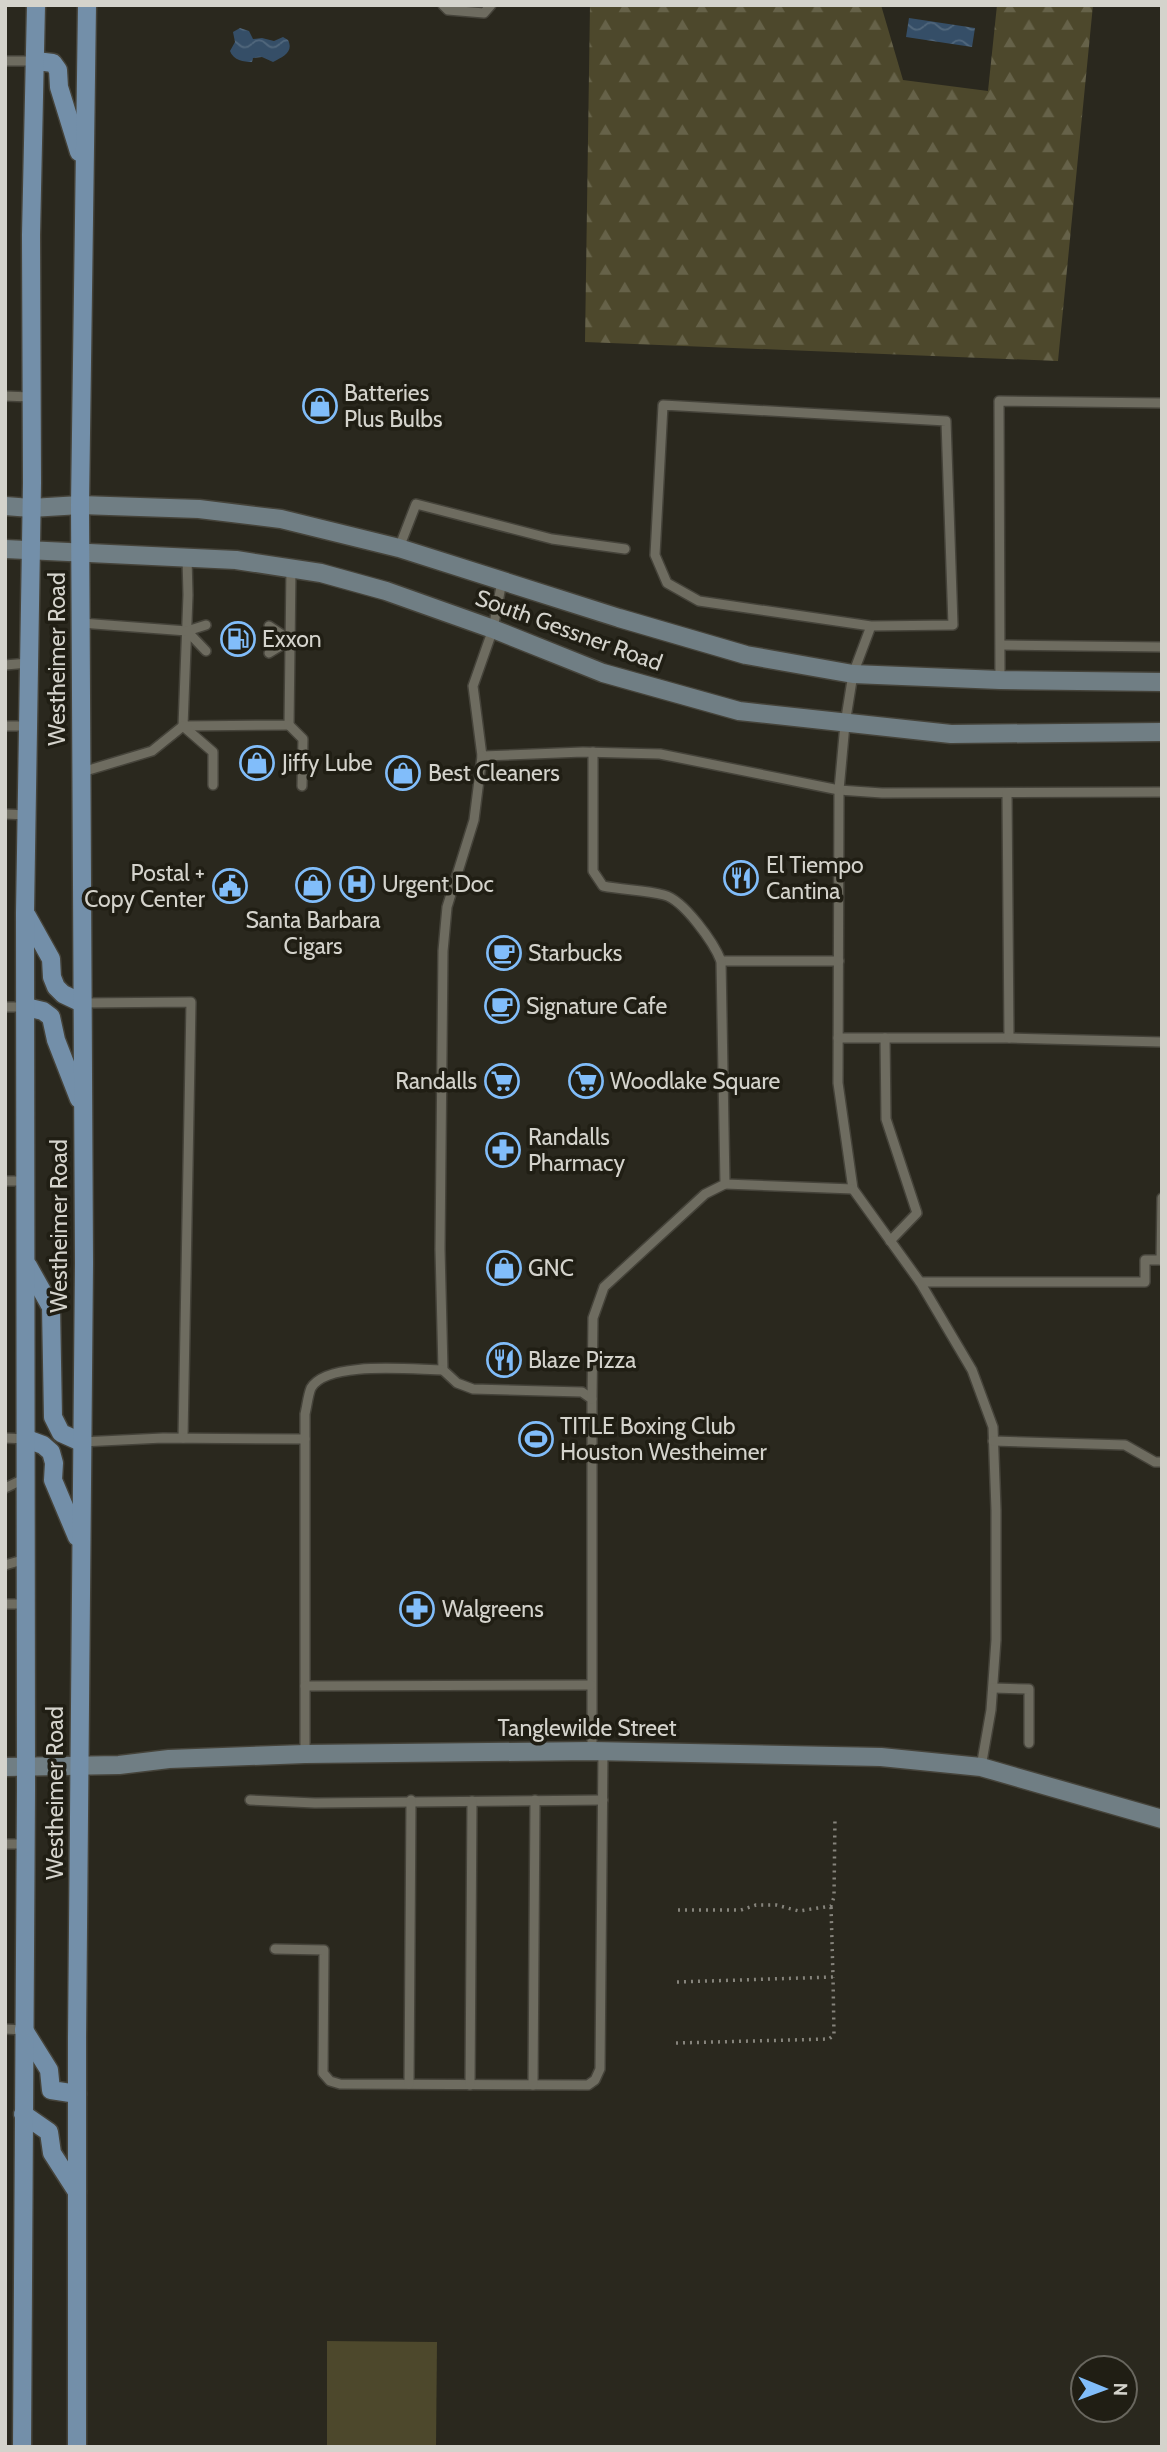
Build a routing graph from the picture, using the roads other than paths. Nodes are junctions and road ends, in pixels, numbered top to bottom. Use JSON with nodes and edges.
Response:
{"nodes":[{"id":1,"x":36,"y":5,"type":"edge"},
{"id":2,"x":86,"y":5,"type":"edge"},
{"id":3,"x":443,"y":5,"type":"edge"},
{"id":4,"x":491,"y":5,"type":"edge"},
{"id":5,"x":5,"y":61,"type":"edge"},
{"id":6,"x":36,"y":61,"type":"junction"},
{"id":7,"x":85,"y":169,"type":"junction"},
{"id":8,"x":5,"y":396,"type":"edge"},
{"id":9,"x":30,"y":397,"type":"junction"},
{"id":10,"x":1162,"y":403,"type":"edge"},
{"id":11,"x":80,"y":505,"type":"junction"},
{"id":12,"x":5,"y":506,"type":"edge"},
{"id":13,"x":31,"y":508,"type":"junction"},
{"id":14,"x":399,"y":548,"type":"junction"},
{"id":15,"x":5,"y":549,"type":"edge"},
{"id":16,"x":625,"y":549,"type":"dead end"},
{"id":17,"x":31,"y":550,"type":"junction"},
{"id":18,"x":81,"y":553,"type":"junction"},
{"id":19,"x":187,"y":558,"type":"junction"},
{"id":20,"x":291,"y":568,"type":"junction"},
{"id":21,"x":502,"y":580,"type":"junction"},
{"id":22,"x":81,"y":623,"type":"junction"},
{"id":23,"x":206,"y":625,"type":"dead end"},
{"id":24,"x":269,"y":626,"type":"dead end"},
{"id":25,"x":871,"y":626,"type":"junction"},
{"id":26,"x":493,"y":629,"type":"junction"},
{"id":27,"x":187,"y":631,"type":"junction"},
{"id":28,"x":290,"y":640,"type":"junction"},
{"id":29,"x":1001,"y":645,"type":"junction"},
{"id":30,"x":1162,"y":646,"type":"edge"},
{"id":31,"x":206,"y":651,"type":"dead end"},
{"id":32,"x":270,"y":653,"type":"dead end"},
{"id":33,"x":29,"y":663,"type":"junction"},
{"id":34,"x":5,"y":665,"type":"edge"},
{"id":35,"x":853,"y":674,"type":"junction"},
{"id":36,"x":1000,"y":681,"type":"junction"},
{"id":37,"x":1162,"y":682,"type":"edge"},
{"id":38,"x":845,"y":723,"type":"junction"},
{"id":39,"x":289,"y":725,"type":"junction"},
{"id":40,"x":5,"y":726,"type":"edge"},
{"id":41,"x":28,"y":726,"type":"junction"},
{"id":42,"x":183,"y":726,"type":"junction"},
{"id":43,"x":1162,"y":732,"type":"edge"},
{"id":44,"x":593,"y":752,"type":"junction"},
{"id":45,"x":482,"y":756,"type":"junction"},
{"id":46,"x":82,"y":772,"type":"junction"},
{"id":47,"x":213,"y":785,"type":"dead end"},
{"id":48,"x":302,"y":786,"type":"dead end"},
{"id":49,"x":839,"y":790,"type":"junction"},
{"id":50,"x":1162,"y":792,"type":"edge"},
{"id":51,"x":1007,"y":793,"type":"junction"},
{"id":52,"x":5,"y":814,"type":"edge"},
{"id":53,"x":27,"y":815,"type":"junction"},
{"id":54,"x":25,"y":913,"type":"junction"},
{"id":55,"x":721,"y":961,"type":"junction"},
{"id":56,"x":839,"y":961,"type":"junction"},
{"id":57,"x":82,"y":1003,"type":"junction"},
{"id":58,"x":5,"y":1007,"type":"edge"},
{"id":59,"x":26,"y":1007,"type":"junction"},
{"id":60,"x":838,"y":1038,"type":"junction"},
{"id":61,"x":885,"y":1038,"type":"junction"},
{"id":62,"x":1009,"y":1038,"type":"junction"},
{"id":63,"x":1162,"y":1042,"type":"edge"},
{"id":64,"x":83,"y":1109,"type":"junction"},
{"id":65,"x":5,"y":1181,"type":"edge"},
{"id":66,"x":27,"y":1181,"type":"junction"},
{"id":67,"x":725,"y":1184,"type":"junction"},
{"id":68,"x":853,"y":1189,"type":"junction"},
{"id":69,"x":1162,"y":1198,"type":"edge"},
{"id":70,"x":890,"y":1241,"type":"junction"},
{"id":71,"x":1161,"y":1260,"type":"edge"},
{"id":72,"x":27,"y":1263,"type":"junction"},
{"id":73,"x":920,"y":1282,"type":"junction"},
{"id":74,"x":443,"y":1370,"type":"junction"},
{"id":75,"x":592,"y":1399,"type":"junction"},
{"id":76,"x":5,"y":1438,"type":"edge"},
{"id":77,"x":27,"y":1438,"type":"junction"},
{"id":78,"x":183,"y":1438,"type":"junction"},
{"id":79,"x":305,"y":1439,"type":"junction"},
{"id":80,"x":993,"y":1441,"type":"junction"},
{"id":81,"x":81,"y":1442,"type":"junction"},
{"id":82,"x":1162,"y":1462,"type":"edge"},
{"id":83,"x":26,"y":1478,"type":"junction"},
{"id":84,"x":5,"y":1488,"type":"edge"},
{"id":85,"x":81,"y":1547,"type":"junction"},
{"id":86,"x":26,"y":1559,"type":"junction"},
{"id":87,"x":5,"y":1565,"type":"edge"},
{"id":88,"x":5,"y":1604,"type":"edge"},
{"id":89,"x":26,"y":1604,"type":"junction"},
{"id":90,"x":591,"y":1685,"type":"junction"},
{"id":91,"x":305,"y":1686,"type":"junction"},
{"id":92,"x":993,"y":1688,"type":"junction"},
{"id":93,"x":1029,"y":1743,"type":"dead end"},
{"id":94,"x":597,"y":1751,"type":"junction"},
{"id":95,"x":305,"y":1754,"type":"junction"},
{"id":96,"x":79,"y":1765,"type":"junction"},
{"id":97,"x":5,"y":1767,"type":"edge"},
{"id":98,"x":26,"y":1767,"type":"junction"},
{"id":99,"x":981,"y":1767,"type":"junction"},
{"id":100,"x":250,"y":1800,"type":"dead end"},
{"id":101,"x":411,"y":1800,"type":"junction"},
{"id":102,"x":535,"y":1800,"type":"junction"},
{"id":103,"x":603,"y":1800,"type":"junction"},
{"id":104,"x":472,"y":1801,"type":"junction"},
{"id":105,"x":1162,"y":1819,"type":"edge"},
{"id":106,"x":5,"y":1844,"type":"edge"},
{"id":107,"x":26,"y":1844,"type":"junction"},
{"id":108,"x":275,"y":1949,"type":"dead end"},
{"id":109,"x":5,"y":2029,"type":"edge"},
{"id":110,"x":24,"y":2030,"type":"junction"},
{"id":111,"x":409,"y":2084,"type":"junction"},
{"id":112,"x":470,"y":2085,"type":"junction"},
{"id":113,"x":533,"y":2085,"type":"junction"},
{"id":114,"x":77,"y":2094,"type":"junction"},
{"id":115,"x":23,"y":2113,"type":"junction"},
{"id":116,"x":77,"y":2192,"type":"junction"},
{"id":117,"x":22,"y":2447,"type":"edge"},
{"id":118,"x":77,"y":2447,"type":"edge"}],
"edges":[{"from":1,"to":6,"type":"main road","name":"Westheimer Road"},
{"from":2,"to":7,"type":"main road","name":"Westheimer Road"},
{"from":3,"to":4,"type":"lane"},
{"from":5,"to":6,"type":"lane"},
{"from":6,"to":7,"type":"main road"},
{"from":6,"to":9,"type":"main road","name":"Westheimer Road"},
{"from":7,"to":11,"type":"main road","name":"Westheimer Road"},
{"from":8,"to":9,"type":"lane"},
{"from":9,"to":13,"type":"main road","name":"Westheimer Road"},
{"from":10,"to":29,"type":"lane"},
{"from":11,"to":13,"type":"main road","name":"South Gessner Road"},
{"from":11,"to":14,"type":"main road","name":"South Gessner Road"},
{"from":11,"to":18,"type":"main road","name":"Westheimer Road"},
{"from":12,"to":13,"type":"main road","name":"South Gessner Road"},
{"from":13,"to":17,"type":"main road","name":"Westheimer Road"},
{"from":14,"to":16,"type":"lane"},
{"from":14,"to":21,"type":"main road","name":"South Gessner Road"},
{"from":15,"to":17,"type":"main road","name":"South Gessner Road"},
{"from":17,"to":18,"type":"main road","name":"South Gessner Road"},
{"from":17,"to":33,"type":"main road","name":"Westheimer Road"},
{"from":18,"to":19,"type":"main road","name":"South Gessner Road"},
{"from":18,"to":22,"type":"main road","name":"Westheimer Road"},
{"from":19,"to":20,"type":"main road","name":"South Gessner Road"},
{"from":19,"to":27,"type":"lane"},
{"from":20,"to":26,"type":"main road","name":"South Gessner Road"},
{"from":20,"to":28,"type":"lane"},
{"from":21,"to":26,"type":"lane"},
{"from":21,"to":35,"type":"main road","name":"South Gessner Road"},
{"from":22,"to":27,"type":"lane"},
{"from":22,"to":46,"type":"main road","name":"Westheimer Road"},
{"from":23,"to":27,"type":"lane"},
{"from":24,"to":28,"type":"lane"},
{"from":25,"to":25,"type":"lane"},
{"from":25,"to":35,"type":"lane"},
{"from":26,"to":38,"type":"main road","name":"South Gessner Road"},
{"from":26,"to":45,"type":"lane"},
{"from":27,"to":31,"type":"lane"},
{"from":27,"to":42,"type":"lane"},
{"from":28,"to":32,"type":"lane"},
{"from":28,"to":39,"type":"lane"},
{"from":29,"to":30,"type":"lane"},
{"from":29,"to":36,"type":"lane"},
{"from":33,"to":34,"type":"lane"},
{"from":33,"to":41,"type":"main road","name":"Westheimer Road"},
{"from":35,"to":36,"type":"main road","name":"South Gessner Road"},
{"from":35,"to":38,"type":"lane"},
{"from":36,"to":37,"type":"main road","name":"South Gessner Road"},
{"from":38,"to":43,"type":"main road","name":"South Gessner Road"},
{"from":38,"to":49,"type":"lane"},
{"from":39,"to":42,"type":"lane"},
{"from":39,"to":48,"type":"lane"},
{"from":40,"to":41,"type":"lane"},
{"from":41,"to":53,"type":"main road","name":"Westheimer Road"},
{"from":42,"to":46,"type":"lane"},
{"from":42,"to":47,"type":"lane"},
{"from":44,"to":45,"type":"lane"},
{"from":44,"to":49,"type":"lane"},
{"from":44,"to":55,"type":"lane"},
{"from":45,"to":74,"type":"lane"},
{"from":46,"to":57,"type":"main road","name":"Westheimer Road"},
{"from":49,"to":51,"type":"lane"},
{"from":49,"to":56,"type":"lane"},
{"from":50,"to":51,"type":"lane"},
{"from":51,"to":62,"type":"lane"},
{"from":52,"to":53,"type":"lane"},
{"from":53,"to":54,"type":"main road","name":"Westheimer Road"},
{"from":54,"to":57,"type":"main road"},
{"from":54,"to":59,"type":"main road","name":"Westheimer Road"},
{"from":55,"to":56,"type":"lane"},
{"from":55,"to":67,"type":"lane"},
{"from":56,"to":60,"type":"lane"},
{"from":57,"to":64,"type":"main road","name":"Westheimer Road"},
{"from":57,"to":78,"type":"lane"},
{"from":58,"to":59,"type":"lane"},
{"from":59,"to":64,"type":"main road"},
{"from":59,"to":66,"type":"main road","name":"Westheimer Road"},
{"from":60,"to":61,"type":"lane"},
{"from":60,"to":68,"type":"lane"},
{"from":61,"to":62,"type":"lane"},
{"from":61,"to":70,"type":"lane"},
{"from":62,"to":63,"type":"lane"},
{"from":64,"to":81,"type":"main road","name":"Westheimer Road"},
{"from":65,"to":66,"type":"lane"},
{"from":66,"to":72,"type":"main road","name":"Westheimer Road"},
{"from":67,"to":68,"type":"lane"},
{"from":67,"to":75,"type":"lane"},
{"from":68,"to":70,"type":"lane"},
{"from":69,"to":71,"type":"lane"},
{"from":70,"to":73,"type":"lane"},
{"from":71,"to":73,"type":"lane"},
{"from":72,"to":77,"type":"main road","name":"Westheimer Road"},
{"from":72,"to":81,"type":"main road"},
{"from":73,"to":80,"type":"lane"},
{"from":74,"to":75,"type":"lane"},
{"from":74,"to":79,"type":"lane"},
{"from":75,"to":90,"type":"lane"},
{"from":76,"to":77,"type":"lane"},
{"from":77,"to":83,"type":"main road","name":"Westheimer Road"},
{"from":77,"to":85,"type":"main road"},
{"from":78,"to":79,"type":"lane"},
{"from":78,"to":81,"type":"lane"},
{"from":79,"to":91,"type":"lane"},
{"from":80,"to":82,"type":"lane"},
{"from":80,"to":92,"type":"lane"},
{"from":81,"to":85,"type":"main road","name":"Westheimer Road"},
{"from":83,"to":84,"type":"lane"},
{"from":83,"to":86,"type":"main road","name":"Westheimer Road"},
{"from":85,"to":96,"type":"main road","name":"Westheimer Road"},
{"from":86,"to":87,"type":"lane"},
{"from":86,"to":89,"type":"main road","name":"Westheimer Road"},
{"from":88,"to":89,"type":"lane"},
{"from":89,"to":98,"type":"main road","name":"Westheimer Road"},
{"from":90,"to":91,"type":"lane"},
{"from":90,"to":94,"type":"lane"},
{"from":91,"to":95,"type":"lane"},
{"from":92,"to":93,"type":"lane"},
{"from":92,"to":99,"type":"lane"},
{"from":94,"to":95,"type":"main road","name":"Tanglewilde Street"},
{"from":94,"to":99,"type":"main road","name":"Tanglewilde Street"},
{"from":94,"to":103,"type":"lane"},
{"from":95,"to":96,"type":"main road","name":"Tanglewilde Street"},
{"from":96,"to":98,"type":"main road","name":"Tanglewilde Street"},
{"from":96,"to":114,"type":"main road","name":"Westheimer Road"},
{"from":97,"to":98,"type":"main road","name":"Tanglewilde Street"},
{"from":98,"to":107,"type":"main road","name":"Westheimer Road"},
{"from":99,"to":105,"type":"main road","name":"Tanglewilde Street"},
{"from":100,"to":101,"type":"lane"},
{"from":101,"to":104,"type":"lane"},
{"from":101,"to":111,"type":"lane"},
{"from":102,"to":103,"type":"lane"},
{"from":102,"to":104,"type":"lane"},
{"from":102,"to":113,"type":"lane"},
{"from":103,"to":113,"type":"lane"},
{"from":104,"to":112,"type":"lane"},
{"from":106,"to":107,"type":"lane"},
{"from":107,"to":110,"type":"main road","name":"Westheimer Road"},
{"from":108,"to":111,"type":"lane"},
{"from":109,"to":110,"type":"lane"},
{"from":110,"to":114,"type":"main road"},
{"from":110,"to":115,"type":"main road","name":"Westheimer Road"},
{"from":111,"to":112,"type":"lane"},
{"from":112,"to":113,"type":"lane"},
{"from":114,"to":116,"type":"main road","name":"Westheimer Road"},
{"from":115,"to":116,"type":"main road"},
{"from":115,"to":117,"type":"main road","name":"Westheimer Road"},
{"from":116,"to":118,"type":"main road","name":"Westheimer Road"}]}
